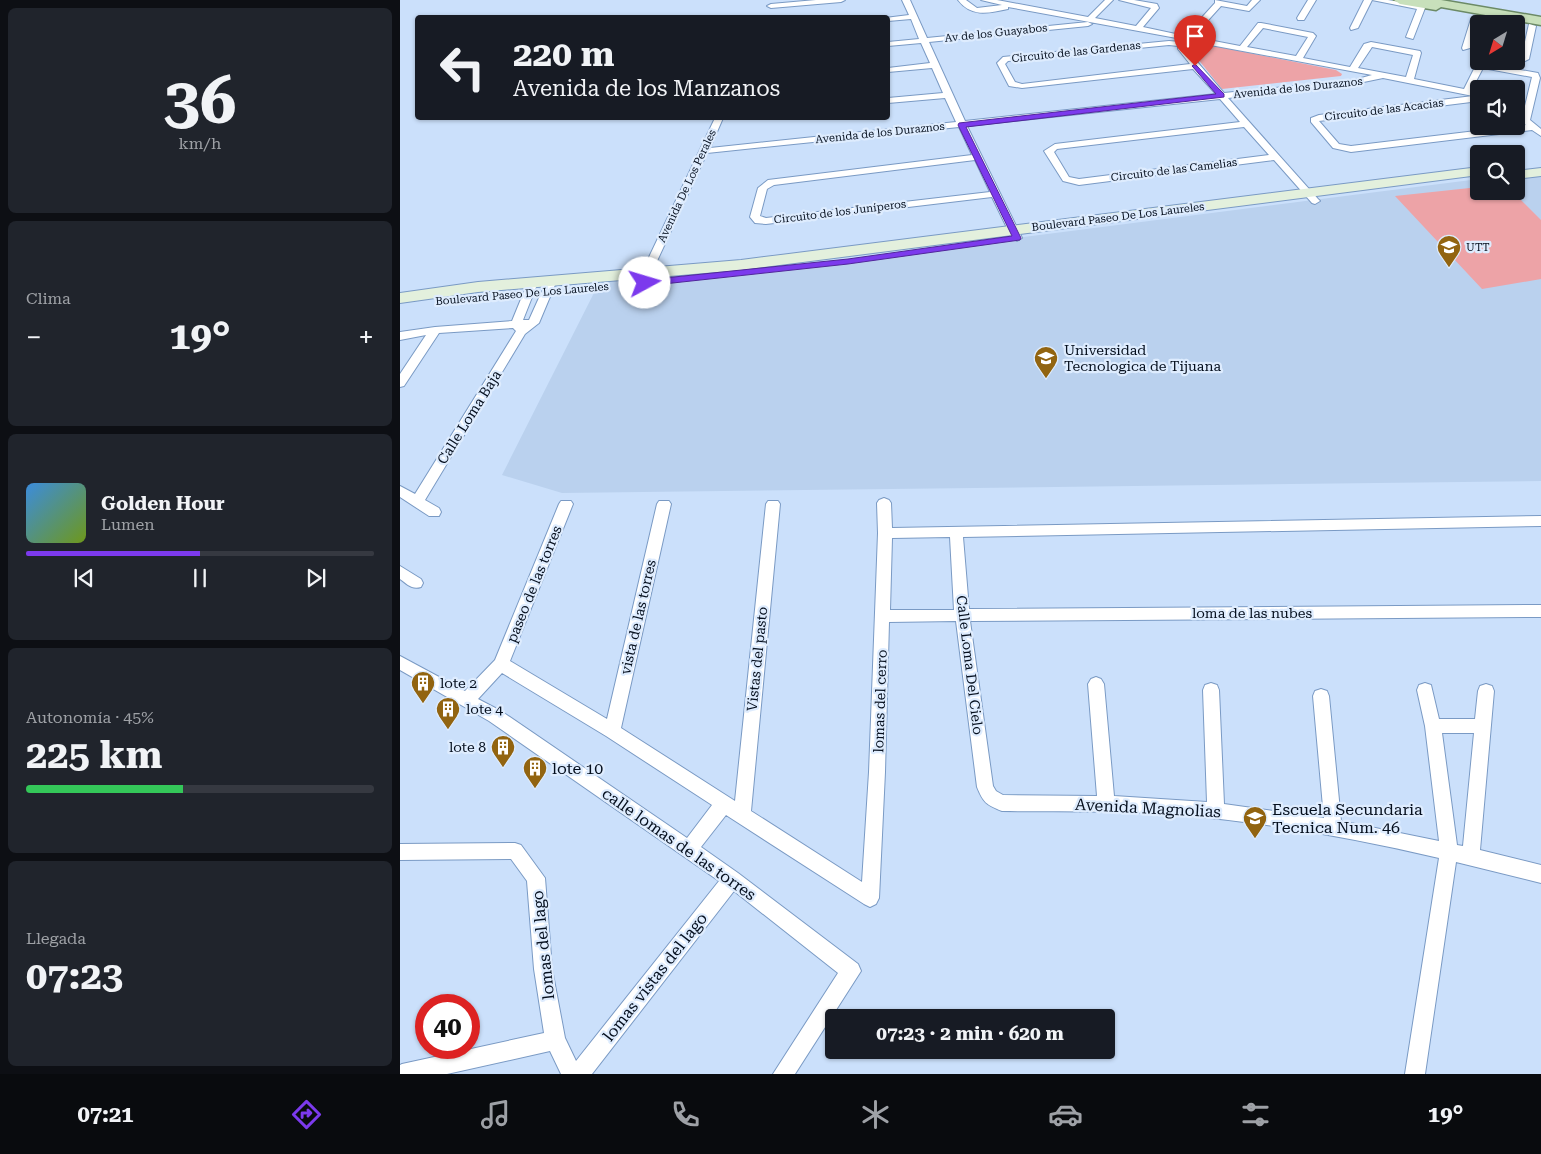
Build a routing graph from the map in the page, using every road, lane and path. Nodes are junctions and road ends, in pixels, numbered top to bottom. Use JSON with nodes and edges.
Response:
{"nodes":[{"id":1,"x":841,"y":0,"type":"edge"},
{"id":2,"x":906,"y":0,"type":"edge"},
{"id":3,"x":962,"y":0,"type":"edge"},
{"id":4,"x":985,"y":0,"type":"edge"},
{"id":5,"x":1109,"y":0,"type":"edge"},
{"id":6,"x":1123,"y":0,"type":"edge"},
{"id":7,"x":1256,"y":0,"type":"edge"},
{"id":8,"x":1312,"y":0,"type":"edge"},
{"id":9,"x":1368,"y":0,"type":"edge"},
{"id":10,"x":1375,"y":0,"type":"edge"},
{"id":11,"x":1400,"y":0,"type":"edge"},
{"id":12,"x":1421,"y":0,"type":"edge"},
{"id":13,"x":995,"y":1,"type":"edge"},
{"id":14,"x":1219,"y":2,"type":"edge"},
{"id":15,"x":1459,"y":2,"type":"edge"},
{"id":16,"x":771,"y":6,"type":"edge"},
{"id":17,"x":1015,"y":6,"type":"junction"},
{"id":18,"x":1541,"y":12,"type":"edge"},
{"id":19,"x":913,"y":17,"type":"junction"},
{"id":20,"x":1300,"y":18,"type":"dead end"},
{"id":21,"x":890,"y":19,"type":"edge"},
{"id":22,"x":1090,"y":19,"type":"junction"},
{"id":23,"x":1104,"y":22,"type":"junction"},
{"id":24,"x":1537,"y":24,"type":"edge"},
{"id":25,"x":1138,"y":28,"type":"junction"},
{"id":26,"x":1354,"y":28,"type":"dead end"},
{"id":27,"x":1541,"y":28,"type":"edge"},
{"id":28,"x":1470,"y":35,"type":"edge"},
{"id":29,"x":1410,"y":37,"type":"dead end"},
{"id":30,"x":924,"y":40,"type":"junction"},
{"id":31,"x":1185,"y":41,"type":"junction"},
{"id":32,"x":890,"y":44,"type":"edge"},
{"id":33,"x":1242,"y":48,"type":"junction"},
{"id":34,"x":1466,"y":48,"type":"dead end"},
{"id":35,"x":1298,"y":59,"type":"junction"},
{"id":36,"x":1525,"y":59,"type":"dead end"},
{"id":37,"x":934,"y":65,"type":"junction"},
{"id":38,"x":1195,"y":66,"type":"junction"},
{"id":39,"x":1353,"y":69,"type":"junction"},
{"id":40,"x":890,"y":70,"type":"edge"},
{"id":41,"x":1384,"y":75,"type":"junction"},
{"id":42,"x":1409,"y":80,"type":"junction"},
{"id":43,"x":1467,"y":91,"type":"junction"},
{"id":44,"x":1470,"y":92,"type":"edge"},
{"id":45,"x":948,"y":95,"type":"junction"},
{"id":46,"x":1222,"y":96,"type":"junction"},
{"id":47,"x":1470,"y":97,"type":"edge"},
{"id":48,"x":890,"y":101,"type":"edge"},
{"id":49,"x":718,"y":120,"type":"edge"},
{"id":50,"x":1246,"y":124,"type":"junction"},
{"id":51,"x":962,"y":125,"type":"junction"},
{"id":52,"x":1534,"y":127,"type":"edge"},
{"id":53,"x":1470,"y":135,"type":"edge"},
{"id":54,"x":704,"y":151,"type":"junction"},
{"id":55,"x":978,"y":157,"type":"junction"},
{"id":56,"x":1276,"y":157,"type":"junction"},
{"id":57,"x":1541,"y":164,"type":"edge"},
{"id":58,"x":1525,"y":166,"type":"edge"},
{"id":59,"x":1470,"y":172,"type":"edge"},
{"id":60,"x":1541,"y":172,"type":"edge"},
{"id":61,"x":1525,"y":174,"type":"edge"},
{"id":62,"x":1470,"y":181,"type":"edge"},
{"id":63,"x":995,"y":194,"type":"junction"},
{"id":64,"x":1311,"y":197,"type":"junction"},
{"id":65,"x":1015,"y":234,"type":"junction"},
{"id":66,"x":646,"y":278,"type":"junction"},
{"id":67,"x":550,"y":285,"type":"junction"},
{"id":68,"x":531,"y":287,"type":"junction"},
{"id":69,"x":400,"y":298,"type":"edge"},
{"id":70,"x":400,"y":307,"type":"edge"},
{"id":71,"x":519,"y":328,"type":"junction"},
{"id":72,"x":435,"y":330,"type":"junction"},
{"id":73,"x":400,"y":336,"type":"edge"},
{"id":74,"x":400,"y":383,"type":"edge"},
{"id":75,"x":400,"y":491,"type":"edge"},
{"id":76,"x":417,"y":502,"type":"junction"},
{"id":77,"x":884,"y":503,"type":"dead end"},
{"id":78,"x":566,"y":504,"type":"dead end"},
{"id":79,"x":664,"y":504,"type":"dead end"},
{"id":80,"x":772,"y":504,"type":"dead end"},
{"id":81,"x":434,"y":512,"type":"dead end"},
{"id":82,"x":1541,"y":521,"type":"edge"},
{"id":83,"x":956,"y":531,"type":"junction"},
{"id":84,"x":885,"y":532,"type":"junction"},
{"id":85,"x":400,"y":572,"type":"edge"},
{"id":86,"x":416,"y":583,"type":"dead end"},
{"id":87,"x":1541,"y":611,"type":"edge"},
{"id":88,"x":962,"y":614,"type":"junction"},
{"id":89,"x":883,"y":616,"type":"junction"},
{"id":90,"x":501,"y":664,"type":"junction"},
{"id":91,"x":402,"y":669,"type":"edge"},
{"id":92,"x":1096,"y":684,"type":"dead end"},
{"id":93,"x":1211,"y":690,"type":"dead end"},
{"id":94,"x":1425,"y":690,"type":"dead end"},
{"id":95,"x":1486,"y":691,"type":"dead end"},
{"id":96,"x":1321,"y":696,"type":"dead end"},
{"id":97,"x":467,"y":700,"type":"junction"},
{"id":98,"x":1433,"y":726,"type":"junction"},
{"id":99,"x":1482,"y":726,"type":"junction"},
{"id":100,"x":612,"y":731,"type":"junction"},
{"id":101,"x":990,"y":797,"type":"joint"},
{"id":102,"x":1106,"y":803,"type":"junction"},
{"id":103,"x":724,"y":804,"type":"junction"},
{"id":104,"x":1216,"y":811,"type":"junction"},
{"id":105,"x":742,"y":815,"type":"junction"},
{"id":106,"x":1333,"y":827,"type":"junction"},
{"id":107,"x":689,"y":849,"type":"junction"},
{"id":108,"x":1449,"y":850,"type":"junction"},
{"id":109,"x":400,"y":852,"type":"edge"},
{"id":110,"x":1471,"y":855,"type":"junction"},
{"id":111,"x":1541,"y":874,"type":"edge"},
{"id":112,"x":732,"y":879,"type":"junction"},
{"id":113,"x":555,"y":1040,"type":"junction"},
{"id":114,"x":402,"y":1074,"type":"edge"},
{"id":115,"x":572,"y":1074,"type":"edge"},
{"id":116,"x":579,"y":1074,"type":"edge"},
{"id":117,"x":783,"y":1074,"type":"edge"},
{"id":118,"x":1415,"y":1074,"type":"edge"}],
"edges":[{"from":1,"to":16,"type":"street"},
{"from":2,"to":19,"type":"street"},
{"from":3,"to":17,"type":"street"},
{"from":4,"to":13,"type":"street"},
{"from":5,"to":22,"type":"street"},
{"from":6,"to":25,"type":"street"},
{"from":7,"to":14,"type":"street"},
{"from":8,"to":20,"type":"street"},
{"from":9,"to":26,"type":"street"},
{"from":10,"to":29,"type":"street"},
{"from":11,"to":15,"type":"main road"},
{"from":12,"to":15,"type":"main road"},
{"from":13,"to":17,"type":"street"},
{"from":14,"to":31,"type":"street"},
{"from":15,"to":18,"type":"main road"},
{"from":15,"to":24,"type":"main road"},
{"from":17,"to":22,"type":"street"},
{"from":19,"to":21,"type":"street"},
{"from":19,"to":30,"type":"street"},
{"from":22,"to":23,"type":"street"},
{"from":23,"to":25,"type":"street"},
{"from":23,"to":30,"type":"street","name":"Av de los Guayabos"},
{"from":24,"to":27,"type":"street"},
{"from":24,"to":36,"type":"street"},
{"from":25,"to":31,"type":"street"},
{"from":28,"to":34,"type":"street"},
{"from":30,"to":32,"type":"street","name":"Av de los Guayabos"},
{"from":30,"to":37,"type":"street"},
{"from":31,"to":33,"type":"street"},
{"from":31,"to":38,"type":"street"},
{"from":31,"to":38,"type":"street","name":"Circuito de las Gardenas"},
{"from":33,"to":35,"type":"street"},
{"from":33,"to":35,"type":"street"},
{"from":35,"to":39,"type":"street"},
{"from":37,"to":40,"type":"street"},
{"from":37,"to":45,"type":"street"},
{"from":38,"to":46,"type":"street"},
{"from":39,"to":41,"type":"street"},
{"from":39,"to":42,"type":"street"},
{"from":41,"to":42,"type":"street"},
{"from":41,"to":46,"type":"street","name":"Avenida de los Duraznos"},
{"from":42,"to":43,"type":"street"},
{"from":43,"to":44,"type":"street"},
{"from":43,"to":52,"type":"street"},
{"from":45,"to":48,"type":"street"},
{"from":45,"to":51,"type":"street"},
{"from":46,"to":50,"type":"street"},
{"from":46,"to":51,"type":"street","name":"Avenida de los Duraznos"},
{"from":47,"to":53,"type":"street","name":"Circuito de las Acacias"},
{"from":49,"to":54,"type":"street","name":"Avenida De Los Perales"},
{"from":50,"to":56,"type":"street"},
{"from":50,"to":56,"type":"street","name":"Circuito de las Camelias"},
{"from":51,"to":54,"type":"street","name":"Avenida de los Duraznos"},
{"from":51,"to":55,"type":"street"},
{"from":54,"to":66,"type":"street","name":"Avenida De Los Perales"},
{"from":55,"to":63,"type":"street"},
{"from":55,"to":63,"type":"street","name":"Circuito de los Juníperos"},
{"from":56,"to":64,"type":"street"},
{"from":57,"to":58,"type":"street"},
{"from":59,"to":64,"type":"street","name":"Boulevard Paseo De Los Laureles"},
{"from":60,"to":61,"type":"street"},
{"from":62,"to":64,"type":"street","name":"Boulevard Paseo De Los Laureles"},
{"from":63,"to":65,"type":"street"},
{"from":64,"to":65,"type":"street","name":"Boulevard Paseo De Los Laureles"},
{"from":65,"to":66,"type":"street","name":"Boulevard Paseo De Los Laureles"},
{"from":66,"to":67,"type":"street","name":"Boulevard Paseo De Los Laureles"},
{"from":67,"to":68,"type":"street","name":"Boulevard Paseo De Los Laureles"},
{"from":67,"to":71,"type":"street"},
{"from":68,"to":69,"type":"street","name":"Boulevard Paseo De Los Laureles"},
{"from":68,"to":70,"type":"street","name":"Boulevard Paseo De Los Laureles"},
{"from":68,"to":71,"type":"street","name":"Calle Loma Baja"},
{"from":71,"to":72,"type":"street"},
{"from":71,"to":76,"type":"street","name":"Calle Loma Baja"},
{"from":72,"to":73,"type":"street"},
{"from":72,"to":74,"type":"street"},
{"from":75,"to":76,"type":"street"},
{"from":76,"to":81,"type":"street"},
{"from":77,"to":84,"type":"street","name":"lomas del cerro"},
{"from":78,"to":90,"type":"street","name":"paseo de las torres"},
{"from":79,"to":100,"type":"street","name":"vista de las torres"},
{"from":80,"to":105,"type":"street","name":"Vistas del pasto"},
{"from":82,"to":83,"type":"street"},
{"from":83,"to":84,"type":"street"},
{"from":83,"to":88,"type":"street","name":"Calle Loma Del Cielo"},
{"from":84,"to":89,"type":"street","name":"lomas del cerro"},
{"from":85,"to":86,"type":"street"},
{"from":87,"to":88,"type":"street","name":"loma de las nubes"},
{"from":88,"to":89,"type":"street","name":"loma de las nubes"},
{"from":88,"to":101,"type":"street","name":"Calle Loma Del Cielo"},
{"from":89,"to":105,"type":"street","name":"lomas del cerro"},
{"from":90,"to":97,"type":"street"},
{"from":90,"to":100,"type":"street"},
{"from":91,"to":97,"type":"street","name":"calle lomas de las torres"},
{"from":92,"to":102,"type":"street"},
{"from":93,"to":104,"type":"street"},
{"from":94,"to":98,"type":"street"},
{"from":95,"to":99,"type":"street"},
{"from":96,"to":106,"type":"street"},
{"from":97,"to":107,"type":"street","name":"calle lomas de las torres"},
{"from":98,"to":99,"type":"street"},
{"from":98,"to":108,"type":"street"},
{"from":99,"to":110,"type":"street"},
{"from":100,"to":103,"type":"street"},
{"from":101,"to":102,"type":"street","name":"Avenida Magnolias"},
{"from":102,"to":104,"type":"street","name":"Avenida Magnolias"},
{"from":103,"to":105,"type":"street"},
{"from":103,"to":107,"type":"street"},
{"from":104,"to":106,"type":"street","name":"Avenida Magnolias"},
{"from":106,"to":108,"type":"street","name":"Avenida Magnolias"},
{"from":107,"to":112,"type":"street","name":"calle lomas de las torres"},
{"from":108,"to":110,"type":"street","name":"Avenida Magnolias"},
{"from":108,"to":118,"type":"street"},
{"from":109,"to":113,"type":"street","name":"lomas del lago"},
{"from":110,"to":111,"type":"street","name":"Avenida Magnolias"},
{"from":112,"to":116,"type":"street","name":"lomas vistas del lago"},
{"from":112,"to":117,"type":"street","name":"calle lomas de las torres"},
{"from":113,"to":114,"type":"street"},
{"from":113,"to":115,"type":"street"}]}
